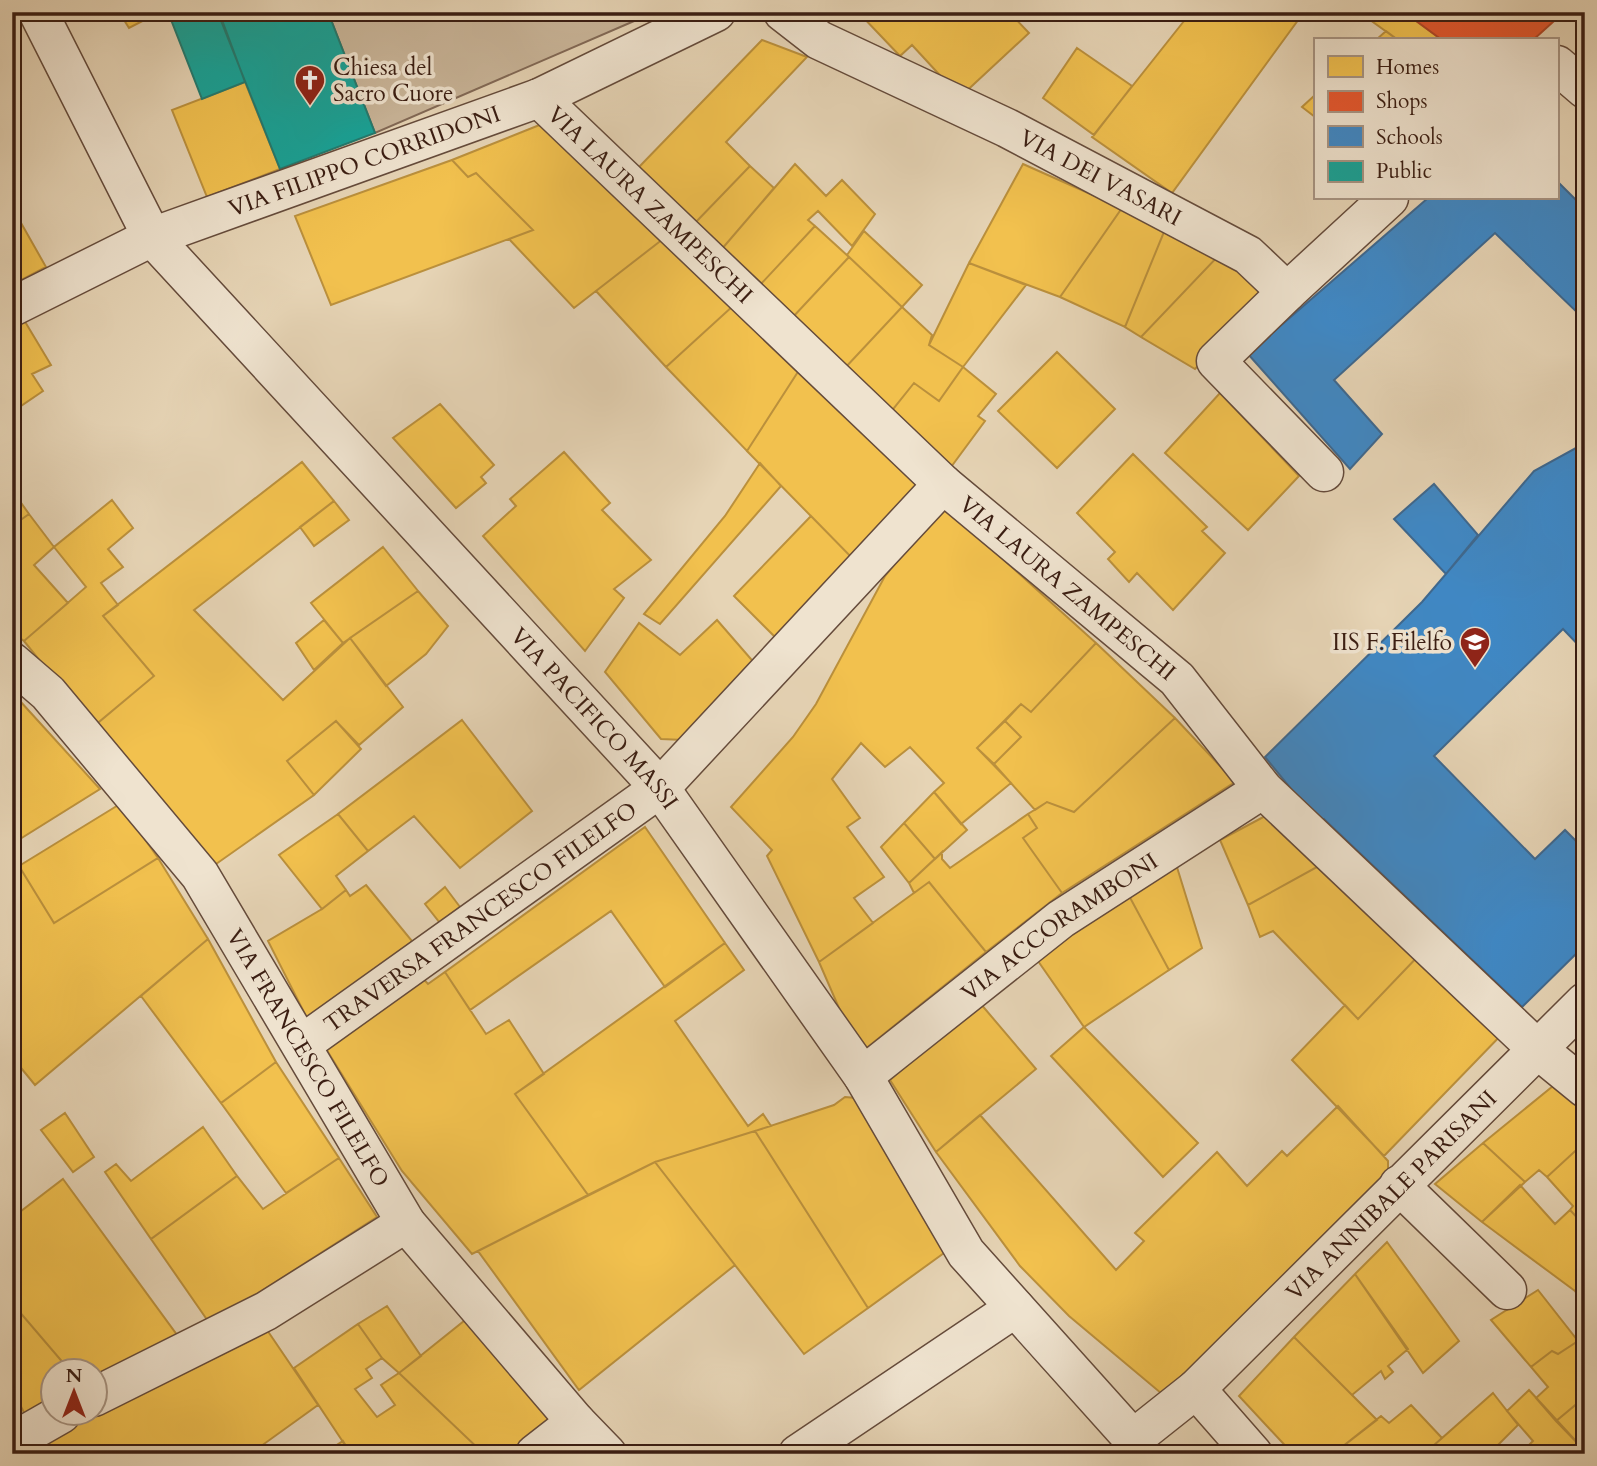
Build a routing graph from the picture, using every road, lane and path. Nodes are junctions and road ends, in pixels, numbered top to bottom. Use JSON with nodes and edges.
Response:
{"nodes":[{"id":1,"x":38,"y":12,"type":"edge"},
{"id":2,"x":716,"y":12,"type":"edge"},
{"id":3,"x":783,"y":12,"type":"edge"},
{"id":4,"x":1558,"y":66,"type":"edge"},
{"id":5,"x":1585,"y":89,"type":"edge"},
{"id":6,"x":540,"y":98,"type":"junction"},
{"id":7,"x":1387,"y":200,"type":"edge"},
{"id":8,"x":152,"y":237,"type":"junction"},
{"id":9,"x":1287,"y":292,"type":"junction"},
{"id":10,"x":12,"y":307,"type":"edge"},
{"id":11,"x":1324,"y":472,"type":"dead end"},
{"id":12,"x":943,"y":484,"type":"junction"},
{"id":13,"x":12,"y":662,"type":"edge"},
{"id":14,"x":660,"y":788,"type":"junction"},
{"id":15,"x":1263,"y":789,"type":"junction"},
{"id":16,"x":1585,"y":1002,"type":"edge"},
{"id":17,"x":302,"y":1044,"type":"junction"},
{"id":18,"x":1536,"y":1048,"type":"junction"},
{"id":19,"x":863,"y":1076,"type":"junction"},
{"id":20,"x":1585,"y":1088,"type":"edge"},
{"id":21,"x":1399,"y":1185,"type":"junction"},
{"id":22,"x":406,"y":1223,"type":"junction"},
{"id":23,"x":1507,"y":1290,"type":"dead end"},
{"id":24,"x":1015,"y":1308,"type":"junction"},
{"id":25,"x":1196,"y":1389,"type":"junction"},
{"id":26,"x":108,"y":1390,"type":"edge"},
{"id":27,"x":576,"y":1422,"type":"junction"},
{"id":28,"x":38,"y":1426,"type":"edge"},
{"id":29,"x":12,"y":1441,"type":"edge"},
{"id":30,"x":1131,"y":1446,"type":"edge"},
{"id":31,"x":536,"y":1454,"type":"edge"},
{"id":32,"x":607,"y":1454,"type":"edge"},
{"id":33,"x":798,"y":1454,"type":"edge"},
{"id":34,"x":1253,"y":1454,"type":"edge"}],
"edges":[{"from":1,"to":8,"type":"street","name":"VIA PACIFICO MASSI"},
{"from":2,"to":6,"type":"street","name":"VIA FILIPPO CORRIDONI"},
{"from":3,"to":9,"type":"street","name":"VIA DEI VASARI"},
{"from":4,"to":5,"type":"street"},
{"from":6,"to":8,"type":"street","name":"VIA FILIPPO CORRIDONI"},
{"from":6,"to":12,"type":"street","name":"VIA LAURA ZAMPESCHI"},
{"from":7,"to":9,"type":"street"},
{"from":8,"to":10,"type":"street","name":"VIA FILIPPO CORRIDONI"},
{"from":8,"to":14,"type":"street","name":"VIA PACIFICO MASSI"},
{"from":9,"to":11,"type":"street"},
{"from":12,"to":14,"type":"street","name":"TRAVERSA FRANCESCO FILELFO"},
{"from":12,"to":15,"type":"street","name":"VIA LAURA ZAMPESCHI"},
{"from":13,"to":17,"type":"street","name":"VIA FRANCESCO FILELFO"},
{"from":14,"to":17,"type":"street","name":"TRAVERSA FRANCESCO FILELFO"},
{"from":14,"to":19,"type":"street","name":"VIA PACIFICO MASSI"},
{"from":15,"to":18,"type":"street","name":"VIA LAURA ZAMPESCHI"},
{"from":15,"to":19,"type":"street","name":"VIA ACCORAMBONI"},
{"from":16,"to":18,"type":"street","name":"VIA ANNIBALE PARISANI"},
{"from":17,"to":22,"type":"street","name":"VIA FRANCESCO FILELFO"},
{"from":18,"to":20,"type":"street","name":"VIA LAURA ZAMPESCHI"},
{"from":18,"to":21,"type":"street","name":"VIA ANNIBALE PARISANI"},
{"from":19,"to":24,"type":"street","name":"VIA PACIFICO MASSI"},
{"from":21,"to":23,"type":"street"},
{"from":21,"to":25,"type":"street","name":"VIA ANNIBALE PARISANI"},
{"from":22,"to":26,"type":"street"},
{"from":22,"to":27,"type":"street","name":"VIA FRANCESCO FILELFO"},
{"from":24,"to":30,"type":"street","name":"VIA PACIFICO MASSI"},
{"from":24,"to":33,"type":"street"},
{"from":25,"to":30,"type":"street","name":"VIA ANNIBALE PARISANI"},
{"from":25,"to":34,"type":"street"},
{"from":27,"to":31,"type":"street"},
{"from":27,"to":32,"type":"street","name":"VIA FRANCESCO FILELFO"},
{"from":28,"to":29,"type":"street"}]}
